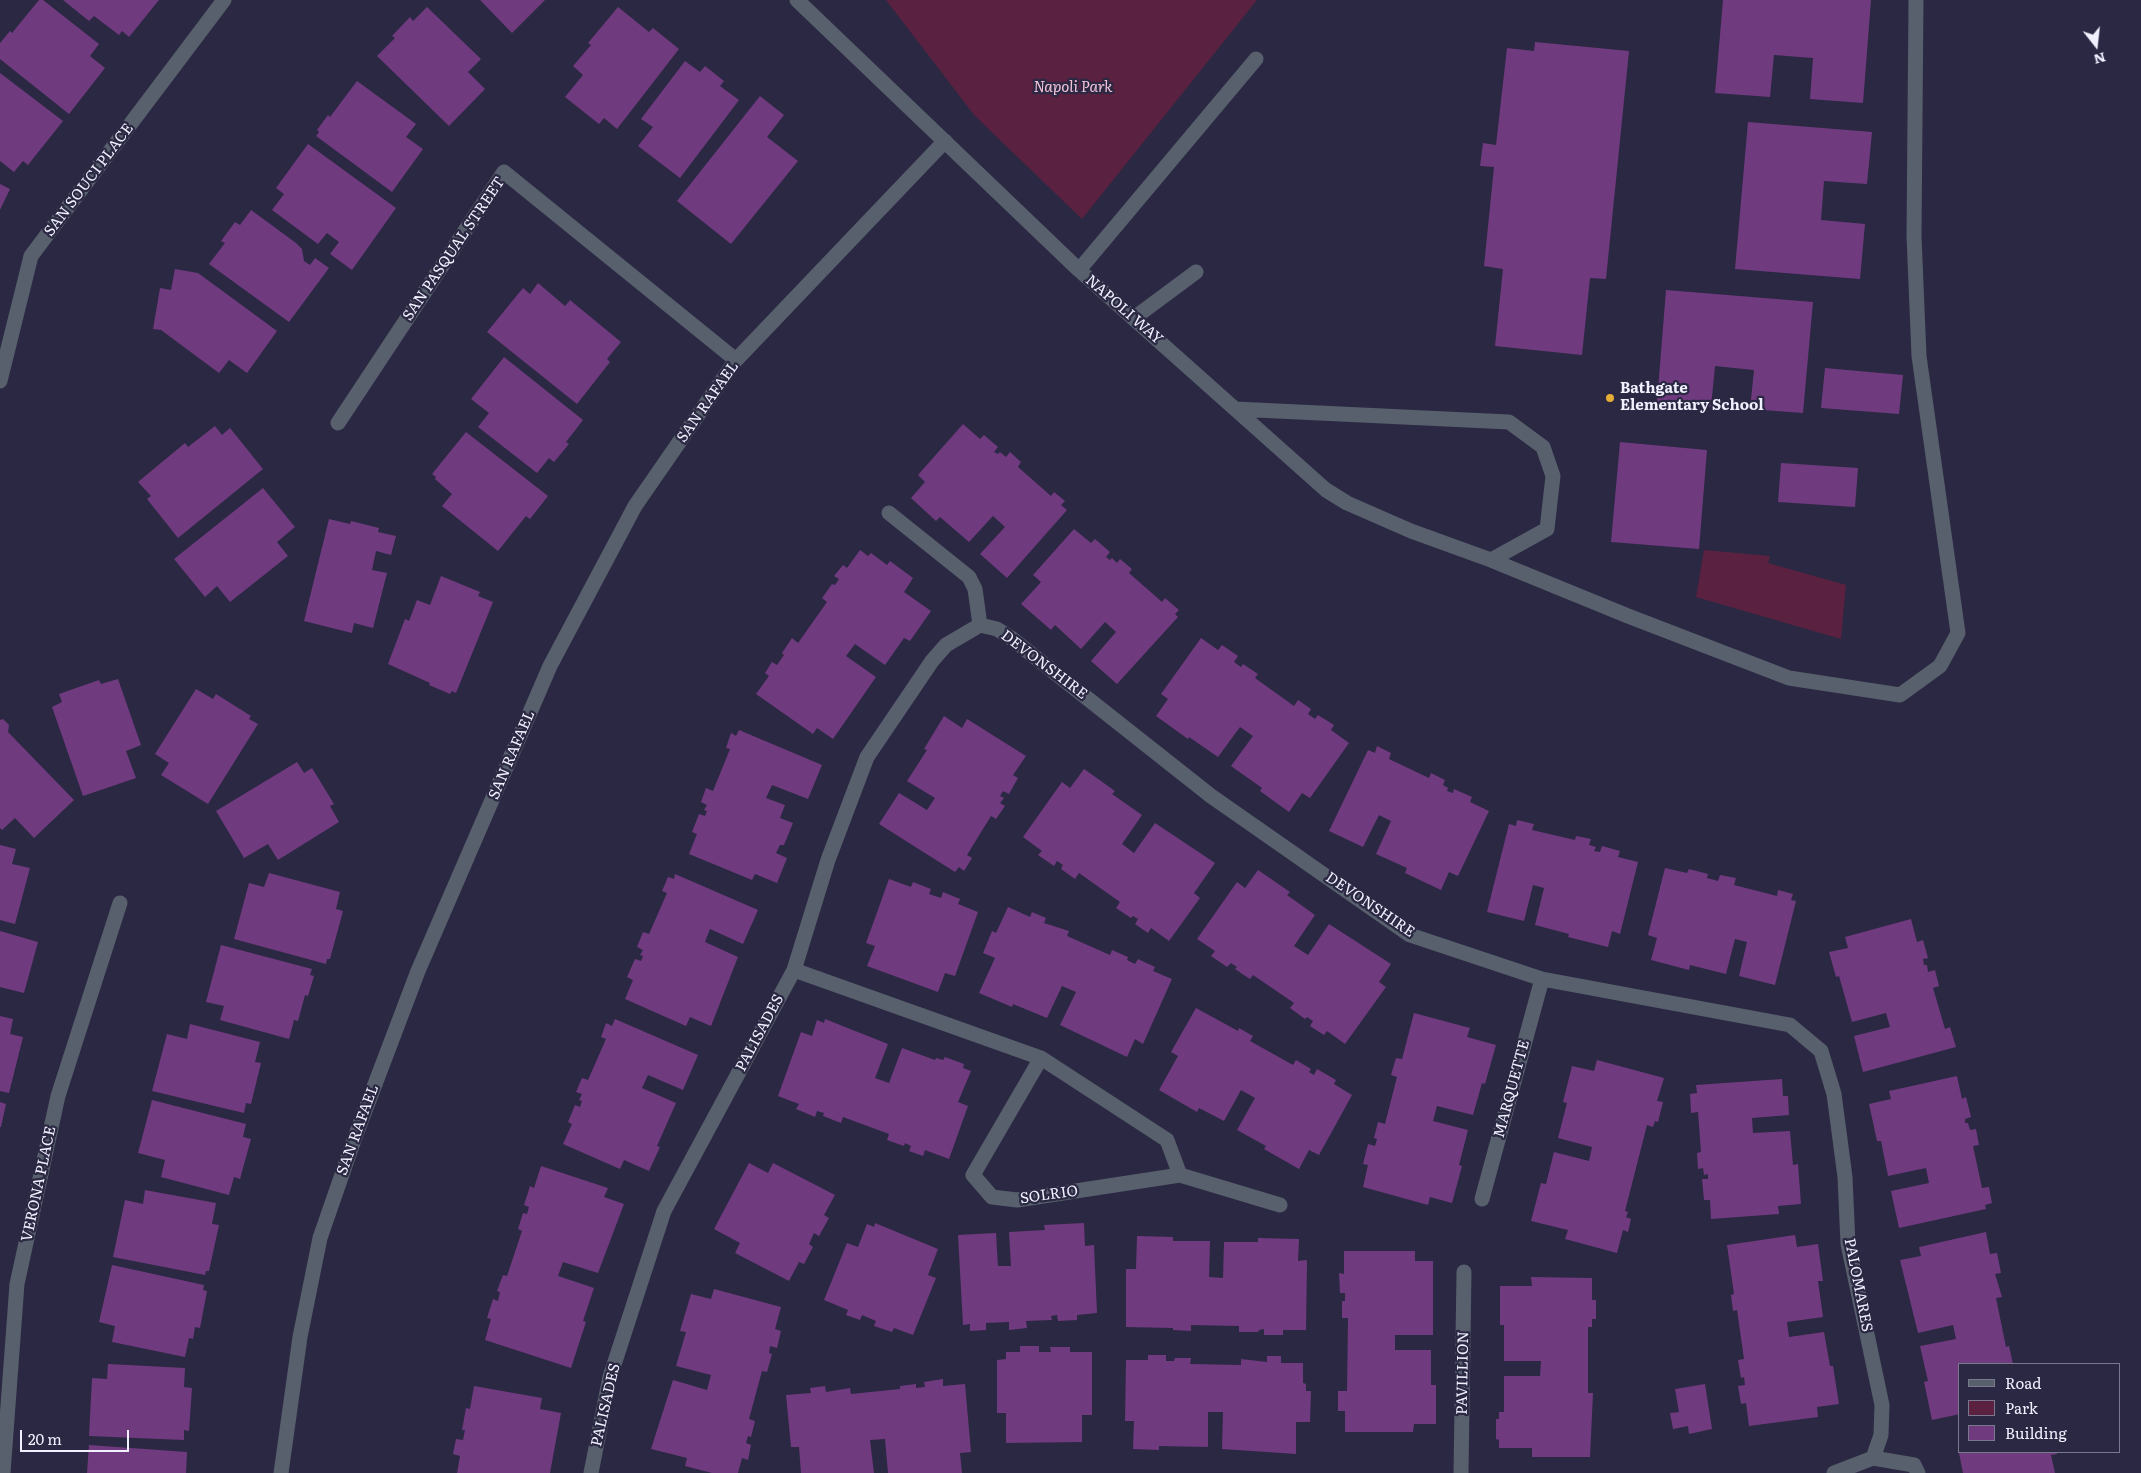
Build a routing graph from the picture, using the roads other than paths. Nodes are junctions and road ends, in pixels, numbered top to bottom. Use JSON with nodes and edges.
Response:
{"nodes":[{"id":1,"x":224,"y":0,"type":"edge"},
{"id":2,"x":797,"y":0,"type":"edge"},
{"id":3,"x":1916,"y":0,"type":"edge"},
{"id":4,"x":1256,"y":59,"type":"dead end"},
{"id":5,"x":945,"y":141,"type":"junction"},
{"id":6,"x":1079,"y":270,"type":"junction"},
{"id":7,"x":1196,"y":272,"type":"dead end"},
{"id":8,"x":1134,"y":318,"type":"junction"},
{"id":9,"x":736,"y":360,"type":"junction"},
{"id":10,"x":0,"y":381,"type":"edge"},
{"id":11,"x":1235,"y":409,"type":"junction"},
{"id":12,"x":338,"y":423,"type":"dead end"},
{"id":13,"x":889,"y":513,"type":"dead end"},
{"id":14,"x":1491,"y":560,"type":"junction"},
{"id":15,"x":980,"y":626,"type":"junction"},
{"id":16,"x":120,"y":903,"type":"dead end"},
{"id":17,"x":794,"y":970,"type":"junction"},
{"id":18,"x":1542,"y":979,"type":"junction"},
{"id":19,"x":1821,"y":1051,"type":"joint"},
{"id":20,"x":1040,"y":1058,"type":"junction"},
{"id":21,"x":1180,"y":1175,"type":"junction"},
{"id":22,"x":1482,"y":1199,"type":"dead end"},
{"id":23,"x":1280,"y":1205,"type":"dead end"},
{"id":24,"x":1464,"y":1272,"type":"dead end"},
{"id":25,"x":1873,"y":1458,"type":"junction"},
{"id":26,"x":3,"y":1473,"type":"edge"},
{"id":27,"x":281,"y":1473,"type":"edge"},
{"id":28,"x":591,"y":1473,"type":"edge"},
{"id":29,"x":1461,"y":1473,"type":"edge"},
{"id":30,"x":1834,"y":1473,"type":"edge"},
{"id":31,"x":1918,"y":1473,"type":"edge"}],
"edges":[{"from":1,"to":10,"type":"street","name":"SAN SOUCI PLACE"},
{"from":2,"to":5,"type":"street","name":"NAPOLI WAY"},
{"from":3,"to":14,"type":"street","name":"NAPOLI WAY"},
{"from":4,"to":6,"type":"street"},
{"from":5,"to":6,"type":"street","name":"NAPOLI WAY"},
{"from":5,"to":9,"type":"street","name":"SAN RAFAEL"},
{"from":6,"to":8,"type":"street","name":"NAPOLI WAY"},
{"from":7,"to":8,"type":"street"},
{"from":8,"to":11,"type":"street","name":"NAPOLI WAY"},
{"from":9,"to":12,"type":"street","name":"SAN PASQUAL STREET"},
{"from":9,"to":27,"type":"street","name":"SAN RAFAEL"},
{"from":11,"to":14,"type":"street","name":"NAPOLI WAY"},
{"from":11,"to":14,"type":"street"},
{"from":13,"to":15,"type":"street"},
{"from":15,"to":17,"type":"street","name":"PALISADES"},
{"from":15,"to":18,"type":"street","name":"DEVONSHIRE"},
{"from":16,"to":26,"type":"street","name":"VERONA PLACE"},
{"from":17,"to":20,"type":"street"},
{"from":17,"to":28,"type":"street","name":"PALISADES"},
{"from":18,"to":19,"type":"street","name":"DEVONSHIRE"},
{"from":18,"to":22,"type":"street","name":"MARQUETTE"},
{"from":19,"to":25,"type":"street","name":"PALOMARES"},
{"from":20,"to":21,"type":"street"},
{"from":20,"to":21,"type":"street","name":"SOLRIO"},
{"from":21,"to":23,"type":"street","name":"SOLRIO"},
{"from":24,"to":29,"type":"street","name":"PAVILLION"},
{"from":25,"to":30,"type":"street"},
{"from":25,"to":31,"type":"street"}]}
